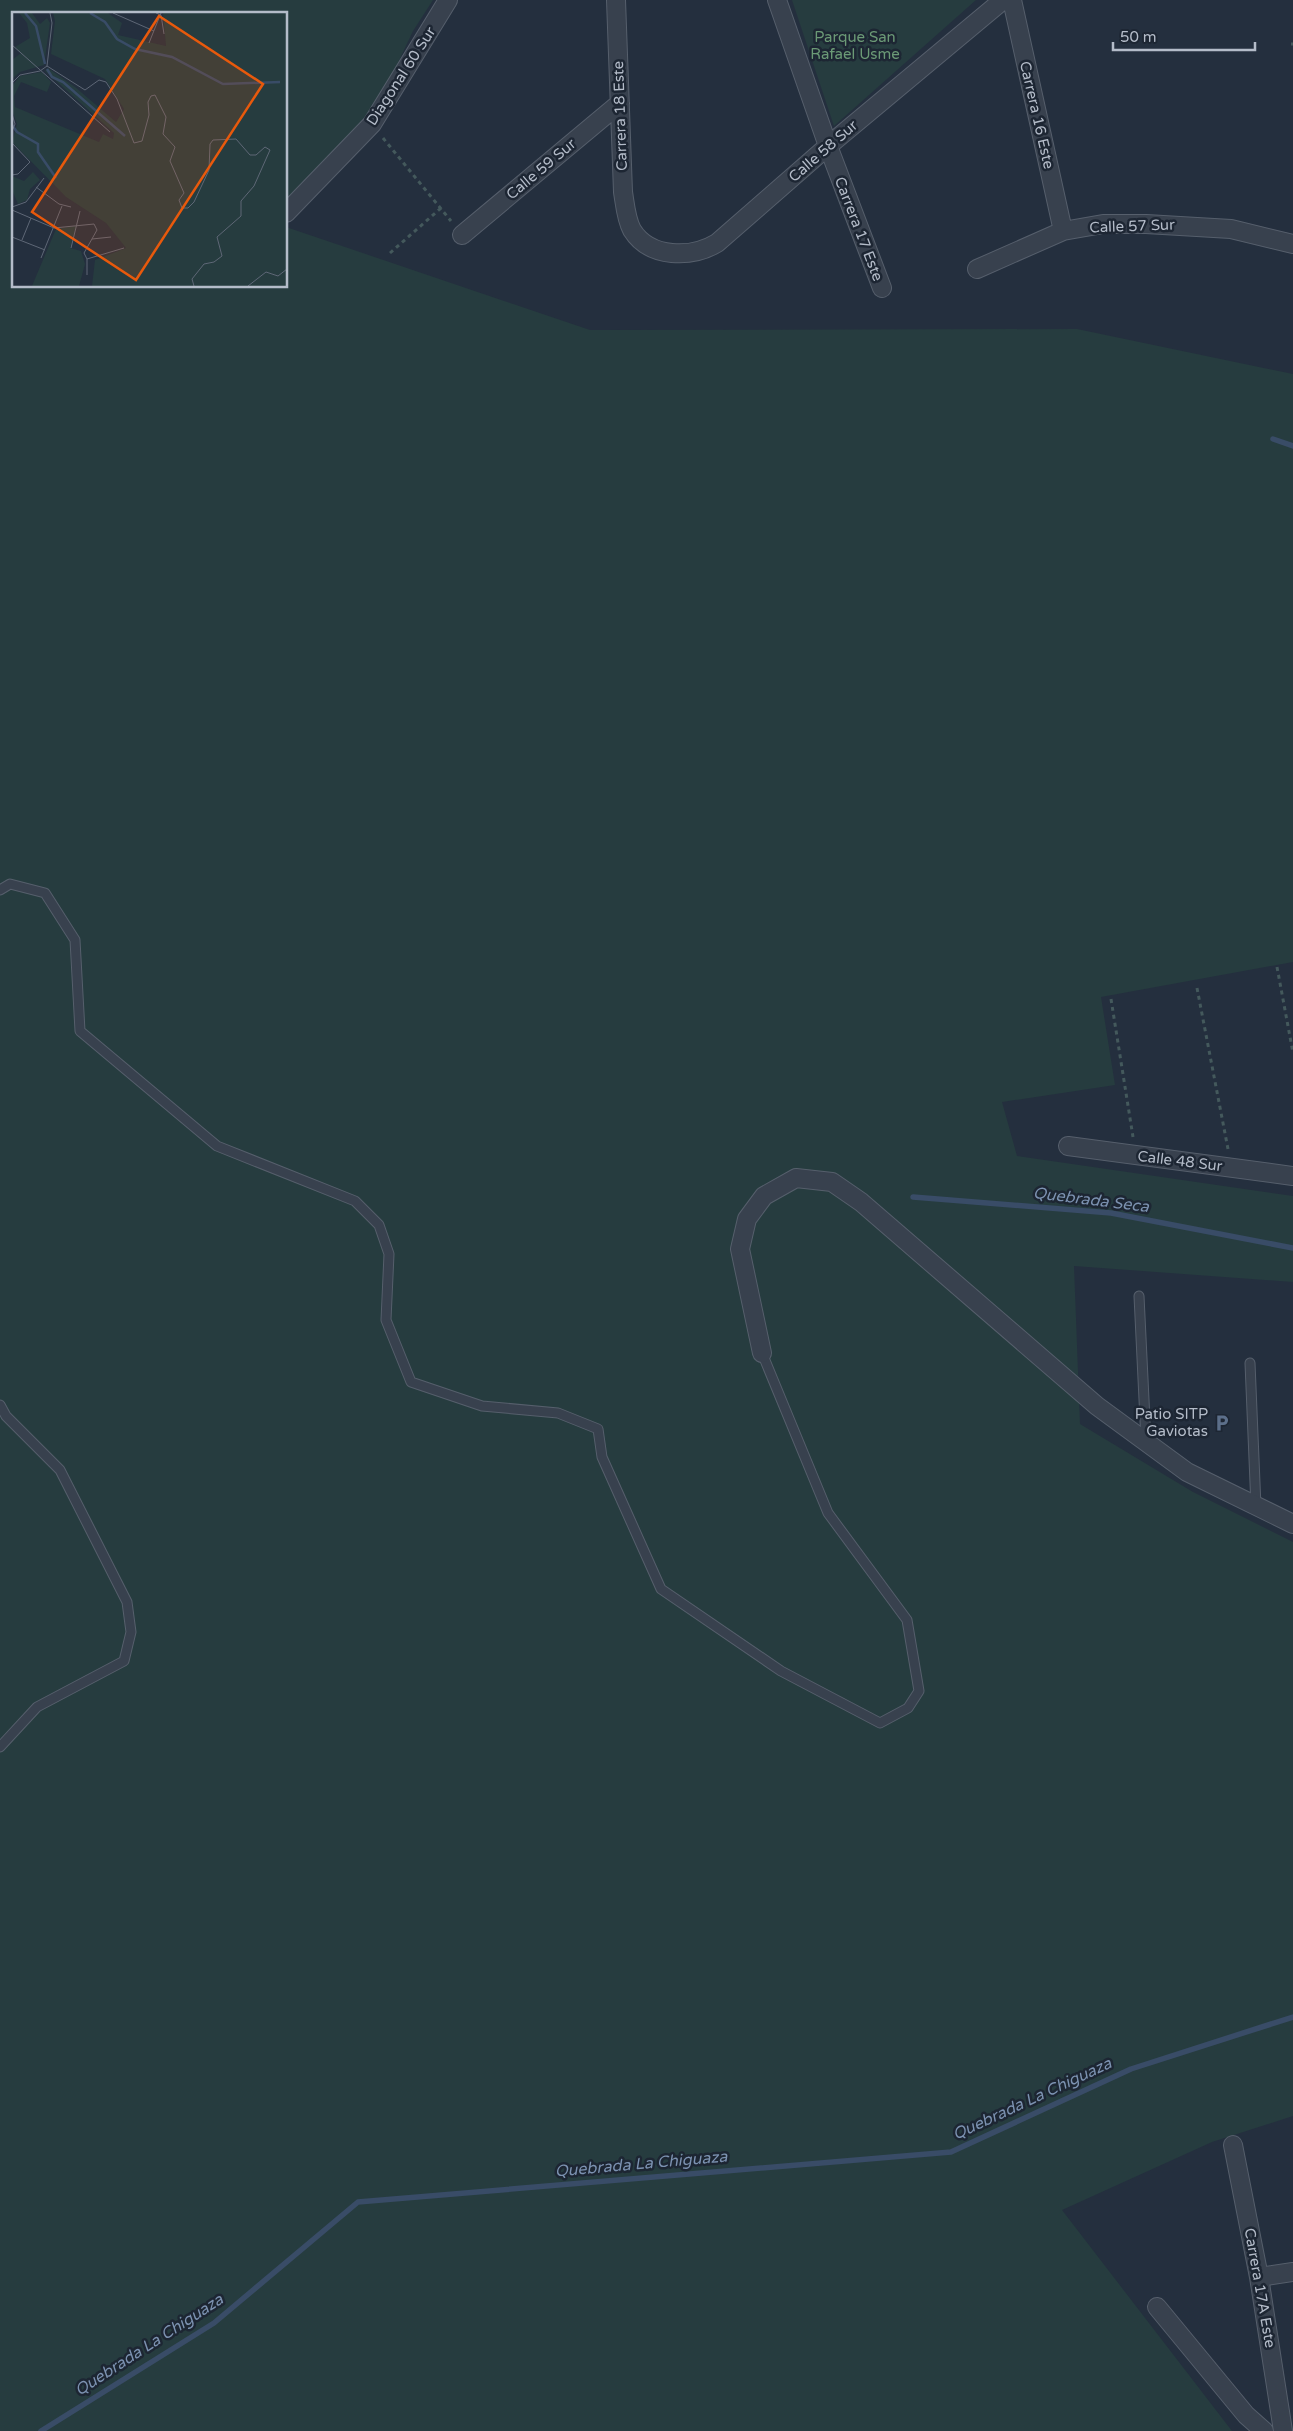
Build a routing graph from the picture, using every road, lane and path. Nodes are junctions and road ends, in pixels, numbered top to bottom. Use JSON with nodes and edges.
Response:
{"nodes":[{"id":1,"x":448,"y":0,"type":"edge"},
{"id":2,"x":616,"y":0,"type":"edge"},
{"id":3,"x":777,"y":0,"type":"edge"},
{"id":4,"x":1003,"y":0,"type":"edge"},
{"id":5,"x":1012,"y":0,"type":"edge"},
{"id":6,"x":620,"y":103,"type":"junction"},
{"id":7,"x":372,"y":124,"type":"junction"},
{"id":8,"x":828,"y":146,"type":"junction"},
{"id":9,"x":441,"y":208,"type":"junction"},
{"id":10,"x":288,"y":211,"type":"edge"},
{"id":11,"x":632,"y":230,"type":"joint"},
{"id":12,"x":1063,"y":231,"type":"junction"},
{"id":13,"x":462,"y":235,"type":"joint"},
{"id":14,"x":1293,"y":244,"type":"edge"},
{"id":15,"x":390,"y":253,"type":"dead end"},
{"id":16,"x":977,"y":269,"type":"dead end"},
{"id":17,"x":882,"y":288,"type":"dead end"},
{"id":18,"x":0,"y":890,"type":"edge"},
{"id":19,"x":1277,"y":967,"type":"dead end"},
{"id":20,"x":1197,"y":988,"type":"dead end"},
{"id":21,"x":1111,"y":999,"type":"dead end"},
{"id":22,"x":1293,"y":1053,"type":"edge"},
{"id":23,"x":1068,"y":1146,"type":"dead end"},
{"id":24,"x":1136,"y":1155,"type":"junction"},
{"id":25,"x":1230,"y":1167,"type":"junction"},
{"id":26,"x":1293,"y":1176,"type":"edge"},
{"id":27,"x":1139,"y":1296,"type":"dead end"},
{"id":28,"x":762,"y":1353,"type":"joint"},
{"id":29,"x":1250,"y":1363,"type":"dead end"},
{"id":30,"x":0,"y":1405,"type":"edge"},
{"id":31,"x":1146,"y":1441,"type":"junction"},
{"id":32,"x":1256,"y":1507,"type":"junction"},
{"id":33,"x":1293,"y":1524,"type":"edge"},
{"id":34,"x":0,"y":1747,"type":"edge"},
{"id":35,"x":1233,"y":2145,"type":"dead end"},
{"id":36,"x":1293,"y":2272,"type":"edge"},
{"id":37,"x":1259,"y":2277,"type":"junction"},
{"id":38,"x":1156,"y":2307,"type":"dead end"},
{"id":39,"x":1264,"y":2431,"type":"edge"},
{"id":40,"x":1283,"y":2431,"type":"edge"}],
"edges":[{"from":1,"to":7,"type":"street","name":"Diagonal 60 Sur"},
{"from":2,"to":6,"type":"street","name":"Carrera 18 Este"},
{"from":3,"to":8,"type":"street","name":"Carrera 17 Este"},
{"from":4,"to":8,"type":"street","name":"Calle 58 Sur"},
{"from":5,"to":12,"type":"street","name":"Carrera 16 Este"},
{"from":6,"to":11,"type":"street","name":"Carrera 18 Este"},
{"from":6,"to":13,"type":"street","name":"Calle 59 Sur"},
{"from":7,"to":9,"type":"path"},
{"from":7,"to":10,"type":"street","name":"Diagonal 60 Sur"},
{"from":8,"to":11,"type":"street","name":"Calle 58 Sur"},
{"from":8,"to":17,"type":"street","name":"Carrera 17 Este"},
{"from":9,"to":13,"type":"path"},
{"from":9,"to":15,"type":"path"},
{"from":12,"to":14,"type":"street","name":"Calle 57 Sur"},
{"from":12,"to":16,"type":"street","name":"Calle 57 Sur"},
{"from":18,"to":28,"type":"lane"},
{"from":19,"to":22,"type":"path"},
{"from":20,"to":25,"type":"path"},
{"from":21,"to":24,"type":"path"},
{"from":23,"to":24,"type":"street","name":"Calle 48 Sur"},
{"from":24,"to":25,"type":"street","name":"Calle 48 Sur"},
{"from":25,"to":26,"type":"street","name":"Calle 48 Sur"},
{"from":27,"to":31,"type":"lane"},
{"from":28,"to":31,"type":"street"},
{"from":29,"to":32,"type":"lane"},
{"from":30,"to":34,"type":"lane"},
{"from":31,"to":32,"type":"street"},
{"from":32,"to":33,"type":"street"},
{"from":35,"to":37,"type":"street","name":"Carrera 17A Este"},
{"from":36,"to":37,"type":"street"},
{"from":37,"to":40,"type":"street","name":"Carrera 17A Este"},
{"from":38,"to":39,"type":"street"}]}
